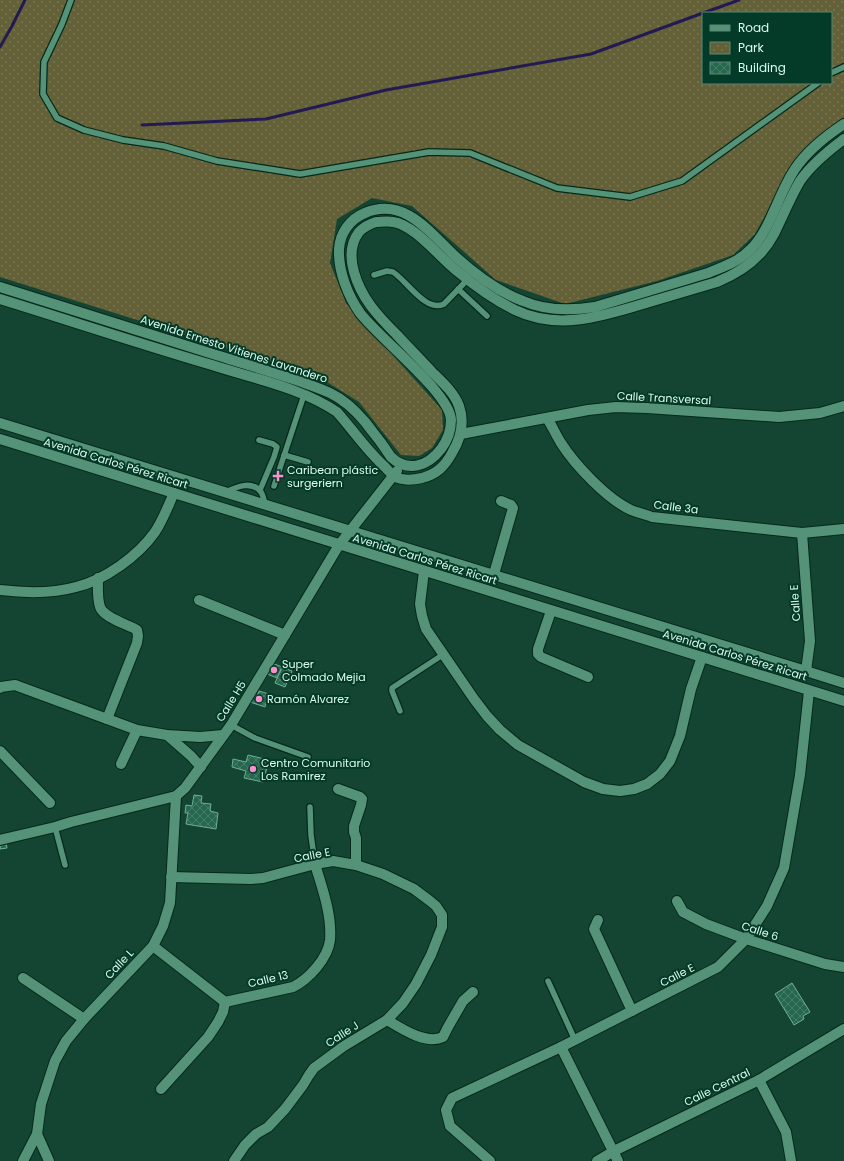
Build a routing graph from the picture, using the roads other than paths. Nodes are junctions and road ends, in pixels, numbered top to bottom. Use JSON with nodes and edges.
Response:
{"nodes":[{"id":1,"x":72,"y":0,"type":"edge"},
{"id":2,"x":844,"y":67,"type":"edge"},
{"id":3,"x":832,"y":73,"type":"edge"},
{"id":4,"x":817,"y":84,"type":"edge"},
{"id":5,"x":844,"y":124,"type":"edge"},
{"id":6,"x":844,"y":139,"type":"edge"},
{"id":7,"x":723,"y":267,"type":"junction"},
{"id":8,"x":374,"y":275,"type":"dead end"},
{"id":9,"x":728,"y":277,"type":"junction"},
{"id":10,"x":468,"y":280,"type":"junction"},
{"id":11,"x":0,"y":287,"type":"edge"},
{"id":12,"x":458,"y":289,"type":"junction"},
{"id":13,"x":0,"y":299,"type":"edge"},
{"id":14,"x":487,"y":316,"type":"dead end"},
{"id":15,"x":304,"y":395,"type":"junction"},
{"id":16,"x":458,"y":404,"type":"junction"},
{"id":17,"x":844,"y":406,"type":"edge"},
{"id":18,"x":448,"y":408,"type":"junction"},
{"id":19,"x":547,"y":418,"type":"junction"},
{"id":20,"x":0,"y":423,"type":"edge"},
{"id":21,"x":461,"y":434,"type":"junction"},
{"id":22,"x":0,"y":439,"type":"edge"},
{"id":23,"x":260,"y":440,"type":"dead end"},
{"id":24,"x":284,"y":455,"type":"junction"},
{"id":25,"x":308,"y":462,"type":"dead end"},
{"id":26,"x":401,"y":464,"type":"junction"},
{"id":27,"x":394,"y":476,"type":"junction"},
{"id":28,"x":274,"y":486,"type":"dead end"},
{"id":29,"x":260,"y":490,"type":"junction"},
{"id":30,"x":226,"y":492,"type":"junction"},
{"id":31,"x":174,"y":493,"type":"junction"},
{"id":32,"x":501,"y":501,"type":"dead end"},
{"id":33,"x":265,"y":504,"type":"junction"},
{"id":34,"x":844,"y":529,"type":"edge"},
{"id":35,"x":352,"y":530,"type":"junction"},
{"id":36,"x":802,"y":533,"type":"junction"},
{"id":37,"x":339,"y":544,"type":"junction"},
{"id":38,"x":424,"y":571,"type":"junction"},
{"id":39,"x":494,"y":574,"type":"junction"},
{"id":40,"x":98,"y":578,"type":"junction"},
{"id":41,"x":0,"y":590,"type":"edge"},
{"id":42,"x":199,"y":600,"type":"dead end"},
{"id":43,"x":551,"y":611,"type":"junction"},
{"id":44,"x":285,"y":635,"type":"junction"},
{"id":45,"x":444,"y":654,"type":"junction"},
{"id":46,"x":702,"y":657,"type":"junction"},
{"id":47,"x":806,"y":671,"type":"junction"},
{"id":48,"x":588,"y":677,"type":"dead end"},
{"id":49,"x":844,"y":684,"type":"edge"},
{"id":50,"x":0,"y":688,"type":"edge"},
{"id":51,"x":809,"y":691,"type":"junction"},
{"id":52,"x":844,"y":701,"type":"edge"},
{"id":53,"x":400,"y":711,"type":"dead end"},
{"id":54,"x":107,"y":719,"type":"junction"},
{"id":55,"x":231,"y":725,"type":"junction"},
{"id":56,"x":137,"y":730,"type":"junction"},
{"id":57,"x":167,"y":735,"type":"junction"},
{"id":58,"x":223,"y":735,"type":"junction"},
{"id":59,"x":0,"y":751,"type":"edge"},
{"id":60,"x":308,"y":757,"type":"dead end"},
{"id":61,"x":121,"y":764,"type":"dead end"},
{"id":62,"x":201,"y":767,"type":"junction"},
{"id":63,"x":338,"y":789,"type":"dead end"},
{"id":64,"x":176,"y":796,"type":"junction"},
{"id":65,"x":50,"y":803,"type":"dead end"},
{"id":66,"x":310,"y":806,"type":"dead end"},
{"id":67,"x":55,"y":827,"type":"junction"},
{"id":68,"x":0,"y":840,"type":"edge"},
{"id":69,"x":315,"y":864,"type":"junction"},
{"id":70,"x":65,"y":865,"type":"dead end"},
{"id":71,"x":356,"y":865,"type":"junction"},
{"id":72,"x":172,"y":877,"type":"junction"},
{"id":73,"x":677,"y":901,"type":"dead end"},
{"id":74,"x":442,"y":915,"type":"joint"},
{"id":75,"x":598,"y":920,"type":"dead end"},
{"id":76,"x":746,"y":939,"type":"junction"},
{"id":77,"x":153,"y":946,"type":"junction"},
{"id":78,"x":844,"y":967,"type":"edge"},
{"id":79,"x":23,"y":978,"type":"dead end"},
{"id":80,"x":548,"y":981,"type":"dead end"},
{"id":81,"x":474,"y":992,"type":"dead end"},
{"id":82,"x":225,"y":1002,"type":"junction"},
{"id":83,"x":632,"y":1011,"type":"junction"},
{"id":84,"x":84,"y":1019,"type":"junction"},
{"id":85,"x":386,"y":1020,"type":"junction"},
{"id":86,"x":844,"y":1029,"type":"edge"},
{"id":87,"x":575,"y":1040,"type":"junction"},
{"id":88,"x":562,"y":1047,"type":"junction"},
{"id":89,"x":759,"y":1080,"type":"junction"},
{"id":90,"x":161,"y":1089,"type":"dead end"},
{"id":91,"x":37,"y":1134,"type":"junction"},
{"id":92,"x":614,"y":1151,"type":"junction"},
{"id":93,"x":23,"y":1161,"type":"edge"},
{"id":94,"x":49,"y":1161,"type":"edge"},
{"id":95,"x":234,"y":1161,"type":"edge"},
{"id":96,"x":490,"y":1161,"type":"edge"},
{"id":97,"x":597,"y":1161,"type":"edge"},
{"id":98,"x":618,"y":1161,"type":"edge"},
{"id":99,"x":791,"y":1161,"type":"edge"}],
"edges":[{"from":1,"to":4,"type":"lane"},
{"from":2,"to":3,"type":"lane"},
{"from":5,"to":7,"type":"street"},
{"from":6,"to":9,"type":"street"},
{"from":7,"to":9,"type":"street"},
{"from":7,"to":18,"type":"street"},
{"from":8,"to":12,"type":"lane"},
{"from":9,"to":10,"type":"street"},
{"from":10,"to":12,"type":"lane"},
{"from":10,"to":16,"type":"street"},
{"from":11,"to":26,"type":"street","name":"Avenida Ernesto Vitienes Lavandero"},
{"from":12,"to":14,"type":"lane"},
{"from":13,"to":15,"type":"street","name":"Avenida Ernesto Vitienes Lavandero"},
{"from":15,"to":24,"type":"lane"},
{"from":15,"to":27,"type":"street","name":"Avenida Ernesto Vitienes Lavandero"},
{"from":16,"to":18,"type":"street"},
{"from":16,"to":21,"type":"street"},
{"from":17,"to":19,"type":"street","name":"Calle Transversal"},
{"from":18,"to":26,"type":"street"},
{"from":19,"to":21,"type":"street","name":"Calle Transversal"},
{"from":19,"to":36,"type":"street","name":"Calle 3a"},
{"from":20,"to":30,"type":"street","name":"Avenida Carlos Pérez Ricart"},
{"from":21,"to":27,"type":"street"},
{"from":22,"to":31,"type":"street","name":"Avenida Carlos Pérez Ricart"},
{"from":23,"to":29,"type":"lane"},
{"from":24,"to":25,"type":"lane"},
{"from":24,"to":28,"type":"lane"},
{"from":26,"to":27,"type":"street","name":"Calle H5"},
{"from":27,"to":35,"type":"street","name":"Calle H5"},
{"from":29,"to":30,"type":"lane"},
{"from":29,"to":33,"type":"lane"},
{"from":30,"to":33,"type":"street","name":"Avenida Carlos Pérez Ricart"},
{"from":31,"to":37,"type":"street","name":"Avenida Carlos Pérez Ricart"},
{"from":31,"to":40,"type":"street"},
{"from":32,"to":39,"type":"street"},
{"from":33,"to":35,"type":"street","name":"Avenida Carlos Pérez Ricart"},
{"from":34,"to":36,"type":"street","name":"Calle 3a"},
{"from":35,"to":37,"type":"street","name":"Calle H5"},
{"from":35,"to":39,"type":"street","name":"Avenida Carlos Pérez Ricart"},
{"from":36,"to":47,"type":"street","name":"Calle E"},
{"from":37,"to":38,"type":"street","name":"Avenida Carlos Pérez Ricart"},
{"from":37,"to":44,"type":"street","name":"Calle H5"},
{"from":38,"to":43,"type":"street","name":"Avenida Carlos Pérez Ricart"},
{"from":38,"to":45,"type":"street"},
{"from":39,"to":47,"type":"street","name":"Avenida Carlos Pérez Ricart"},
{"from":40,"to":41,"type":"street"},
{"from":40,"to":54,"type":"street"},
{"from":42,"to":44,"type":"street"},
{"from":43,"to":46,"type":"street","name":"Avenida Carlos Pérez Ricart"},
{"from":43,"to":48,"type":"street"},
{"from":44,"to":55,"type":"street","name":"Calle H5"},
{"from":45,"to":46,"type":"street"},
{"from":45,"to":53,"type":"lane"},
{"from":46,"to":51,"type":"street","name":"Avenida Carlos Pérez Ricart"},
{"from":47,"to":49,"type":"street","name":"Avenida Carlos Pérez Ricart"},
{"from":50,"to":54,"type":"street"},
{"from":51,"to":52,"type":"street","name":"Avenida Carlos Pérez Ricart"},
{"from":51,"to":76,"type":"street","name":"Calle E"},
{"from":54,"to":56,"type":"street"},
{"from":55,"to":58,"type":"street","name":"Calle H5"},
{"from":55,"to":60,"type":"lane"},
{"from":56,"to":57,"type":"street"},
{"from":56,"to":61,"type":"street"},
{"from":57,"to":58,"type":"street"},
{"from":57,"to":62,"type":"street"},
{"from":58,"to":62,"type":"street","name":"Calle H5"},
{"from":59,"to":65,"type":"street"},
{"from":62,"to":64,"type":"street","name":"Calle H5"},
{"from":63,"to":71,"type":"street"},
{"from":64,"to":67,"type":"street"},
{"from":64,"to":72,"type":"street","name":"Calle L"},
{"from":66,"to":69,"type":"lane"},
{"from":67,"to":68,"type":"street"},
{"from":67,"to":70,"type":"lane"},
{"from":69,"to":71,"type":"street","name":"Calle E"},
{"from":69,"to":72,"type":"street","name":"Calle E"},
{"from":69,"to":82,"type":"street","name":"Calle 13"},
{"from":71,"to":74,"type":"street","name":"Calle E"},
{"from":72,"to":77,"type":"street","name":"Calle L"},
{"from":73,"to":76,"type":"street","name":"Calle 6"},
{"from":74,"to":85,"type":"street","name":"Calle J"},
{"from":75,"to":83,"type":"street"},
{"from":76,"to":78,"type":"street","name":"Calle 6"},
{"from":76,"to":83,"type":"street","name":"Calle E"},
{"from":77,"to":82,"type":"street"},
{"from":77,"to":84,"type":"street","name":"Calle L"},
{"from":79,"to":84,"type":"street"},
{"from":80,"to":87,"type":"lane"},
{"from":81,"to":85,"type":"street"},
{"from":82,"to":90,"type":"street"},
{"from":83,"to":87,"type":"street","name":"Calle E"},
{"from":84,"to":91,"type":"street","name":"Calle L"},
{"from":85,"to":95,"type":"street","name":"Calle J"},
{"from":86,"to":89,"type":"street","name":"Calle Central"},
{"from":87,"to":88,"type":"street","name":"Calle E"},
{"from":88,"to":92,"type":"street"},
{"from":88,"to":96,"type":"street","name":"Calle E"},
{"from":89,"to":92,"type":"street","name":"Calle Central"},
{"from":89,"to":99,"type":"street"},
{"from":91,"to":93,"type":"street","name":"Calle L"},
{"from":91,"to":94,"type":"street"},
{"from":92,"to":97,"type":"street","name":"Calle Central"},
{"from":92,"to":98,"type":"street"}]}
